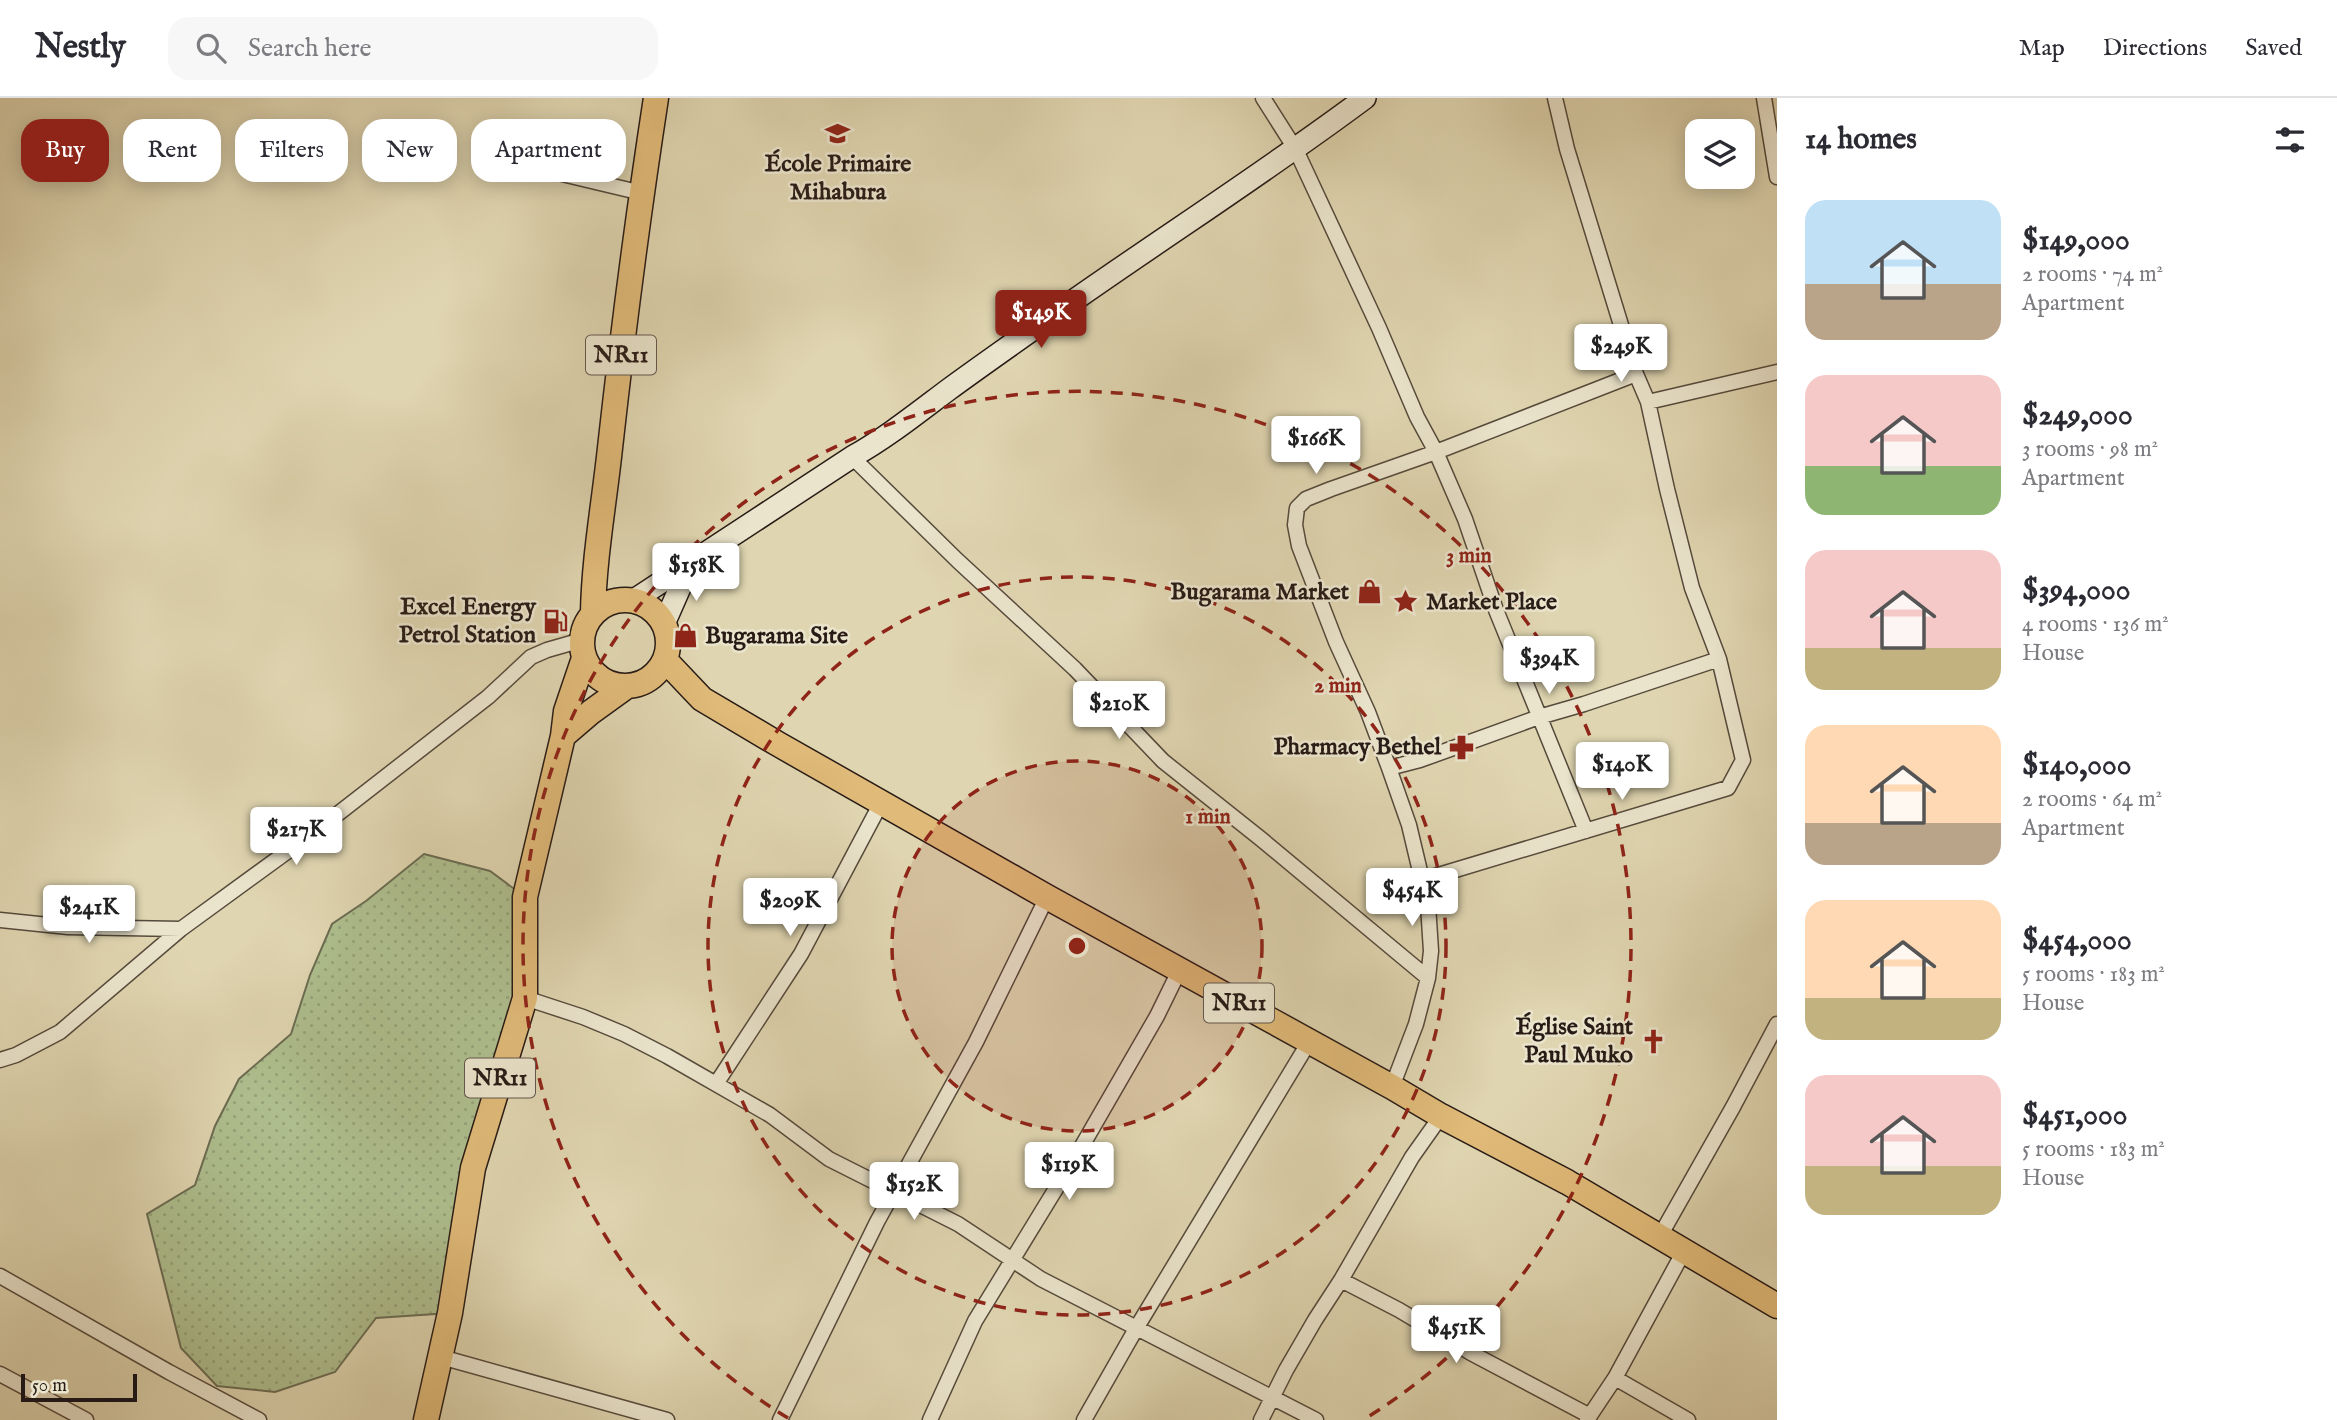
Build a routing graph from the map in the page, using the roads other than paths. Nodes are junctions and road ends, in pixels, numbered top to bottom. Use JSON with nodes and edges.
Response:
{"nodes":[{"id":1,"x":656,"y":98,"type":"edge"},
{"id":2,"x":1263,"y":98,"type":"edge"},
{"id":3,"x":1365,"y":98,"type":"edge"},
{"id":4,"x":1555,"y":98,"type":"edge"},
{"id":5,"x":1764,"y":98,"type":"edge"},
{"id":6,"x":1296,"y":150,"type":"junction"},
{"id":7,"x":1777,"y":177,"type":"edge"},
{"id":8,"x":596,"y":182,"type":"edge"},
{"id":9,"x":642,"y":193,"type":"junction"},
{"id":10,"x":1777,"y":372,"type":"edge"},
{"id":11,"x":1636,"y":374,"type":"junction"},
{"id":12,"x":1648,"y":402,"type":"junction"},
{"id":13,"x":1436,"y":452,"type":"junction"},
{"id":14,"x":852,"y":457,"type":"junction"},
{"id":15,"x":690,"y":565,"type":"junction"},
{"id":16,"x":634,"y":600,"type":"junction"},
{"id":17,"x":593,"y":613,"type":"junction"},
{"id":18,"x":664,"y":624,"type":"junction"},
{"id":19,"x":583,"y":649,"type":"junction"},
{"id":20,"x":1719,"y":659,"type":"junction"},
{"id":21,"x":665,"y":660,"type":"junction"},
{"id":22,"x":633,"y":685,"type":"junction"},
{"id":23,"x":702,"y":699,"type":"junction"},
{"id":24,"x":1539,"y":717,"type":"junction"},
{"id":25,"x":563,"y":736,"type":"junction"},
{"id":26,"x":1390,"y":768,"type":"junction"},
{"id":27,"x":881,"y":803,"type":"junction"},
{"id":28,"x":1586,"y":831,"type":"junction"},
{"id":29,"x":1422,"y":880,"type":"junction"},
{"id":30,"x":1047,"y":897,"type":"junction"},
{"id":31,"x":0,"y":920,"type":"edge"},
{"id":32,"x":181,"y":929,"type":"junction"},
{"id":33,"x":1180,"y":969,"type":"junction"},
{"id":34,"x":1428,"y":978,"type":"junction"},
{"id":35,"x":525,"y":998,"type":"junction"},
{"id":36,"x":1777,"y":1024,"type":"edge"},
{"id":37,"x":1309,"y":1042,"type":"junction"},
{"id":38,"x":0,"y":1060,"type":"edge"},
{"id":39,"x":716,"y":1084,"type":"junction"},
{"id":40,"x":1392,"y":1087,"type":"junction"},
{"id":41,"x":1441,"y":1116,"type":"junction"},
{"id":42,"x":894,"y":1191,"type":"junction"},
{"id":43,"x":1660,"y":1236,"type":"junction"},
{"id":44,"x":1684,"y":1251,"type":"junction"},
{"id":45,"x":1012,"y":1258,"type":"junction"},
{"id":46,"x":0,"y":1276,"type":"edge"},
{"id":47,"x":1341,"y":1280,"type":"junction"},
{"id":48,"x":1777,"y":1306,"type":"edge"},
{"id":49,"x":1137,"y":1327,"type":"junction"},
{"id":50,"x":441,"y":1357,"type":"junction"},
{"id":51,"x":0,"y":1374,"type":"edge"},
{"id":52,"x":1615,"y":1378,"type":"junction"},
{"id":53,"x":1273,"y":1399,"type":"junction"},
{"id":54,"x":1589,"y":1418,"type":"edge"},
{"id":55,"x":86,"y":1420,"type":"edge"},
{"id":56,"x":259,"y":1420,"type":"edge"},
{"id":57,"x":426,"y":1420,"type":"edge"},
{"id":58,"x":666,"y":1420,"type":"edge"},
{"id":59,"x":780,"y":1420,"type":"edge"},
{"id":60,"x":930,"y":1420,"type":"edge"},
{"id":61,"x":1084,"y":1420,"type":"edge"},
{"id":62,"x":1261,"y":1420,"type":"edge"},
{"id":63,"x":1316,"y":1420,"type":"edge"},
{"id":64,"x":1688,"y":1420,"type":"edge"}],
"edges":[{"from":1,"to":9,"type":"highway","number":"NR11"},
{"from":2,"to":6,"type":"street"},
{"from":3,"to":6,"type":"main road"},
{"from":4,"to":11,"type":"street"},
{"from":5,"to":7,"type":"street"},
{"from":6,"to":13,"type":"street"},
{"from":6,"to":14,"type":"main road"},
{"from":8,"to":9,"type":"street"},
{"from":9,"to":17,"type":"highway","number":"NR11"},
{"from":10,"to":12,"type":"street"},
{"from":11,"to":12,"type":"street"},
{"from":11,"to":13,"type":"street"},
{"from":12,"to":20,"type":"street"},
{"from":13,"to":24,"type":"street"},
{"from":13,"to":26,"type":"street"},
{"from":14,"to":15,"type":"main road"},
{"from":14,"to":34,"type":"street"},
{"from":15,"to":16,"type":"main road"},
{"from":15,"to":18,"type":"main road"},
{"from":16,"to":17,"type":"highway"},
{"from":16,"to":18,"type":"highway"},
{"from":17,"to":19,"type":"highway"},
{"from":18,"to":21,"type":"highway"},
{"from":19,"to":22,"type":"highway"},
{"from":19,"to":25,"type":"highway","number":"NR11"},
{"from":19,"to":32,"type":"street"},
{"from":20,"to":24,"type":"street"},
{"from":20,"to":28,"type":"street"},
{"from":21,"to":22,"type":"highway"},
{"from":21,"to":23,"type":"highway","number":"NR11"},
{"from":22,"to":23,"type":"highway","number":"NR11"},
{"from":22,"to":25,"type":"highway"},
{"from":23,"to":27,"type":"highway","number":"NR11"},
{"from":24,"to":26,"type":"street"},
{"from":24,"to":28,"type":"street"},
{"from":25,"to":35,"type":"highway","number":"NR11"},
{"from":26,"to":29,"type":"street"},
{"from":27,"to":30,"type":"highway","number":"NR11"},
{"from":27,"to":39,"type":"street"},
{"from":28,"to":29,"type":"street"},
{"from":29,"to":34,"type":"street"},
{"from":30,"to":33,"type":"highway","number":"NR11"},
{"from":30,"to":42,"type":"street"},
{"from":31,"to":32,"type":"street"},
{"from":32,"to":38,"type":"street"},
{"from":33,"to":37,"type":"highway","number":"NR11"},
{"from":33,"to":45,"type":"street"},
{"from":34,"to":40,"type":"street"},
{"from":35,"to":39,"type":"street"},
{"from":35,"to":50,"type":"highway","number":"NR11"},
{"from":36,"to":43,"type":"street"},
{"from":37,"to":40,"type":"highway","number":"NR11"},
{"from":37,"to":49,"type":"street"},
{"from":39,"to":42,"type":"street"},
{"from":40,"to":41,"type":"highway","number":"NR11"},
{"from":41,"to":43,"type":"highway","number":"NR11"},
{"from":41,"to":47,"type":"street"},
{"from":42,"to":45,"type":"street"},
{"from":42,"to":59,"type":"street"},
{"from":43,"to":44,"type":"highway","number":"NR11"},
{"from":44,"to":48,"type":"highway","number":"NR11"},
{"from":44,"to":52,"type":"street"},
{"from":45,"to":49,"type":"street"},
{"from":45,"to":60,"type":"street"},
{"from":46,"to":56,"type":"street"},
{"from":47,"to":53,"type":"street"},
{"from":47,"to":54,"type":"street"},
{"from":49,"to":53,"type":"street"},
{"from":49,"to":61,"type":"street"},
{"from":50,"to":57,"type":"highway","number":"NR11"},
{"from":50,"to":58,"type":"street"},
{"from":51,"to":55,"type":"street"},
{"from":52,"to":54,"type":"street"},
{"from":52,"to":64,"type":"street"},
{"from":53,"to":62,"type":"street"},
{"from":53,"to":63,"type":"street"}]}
